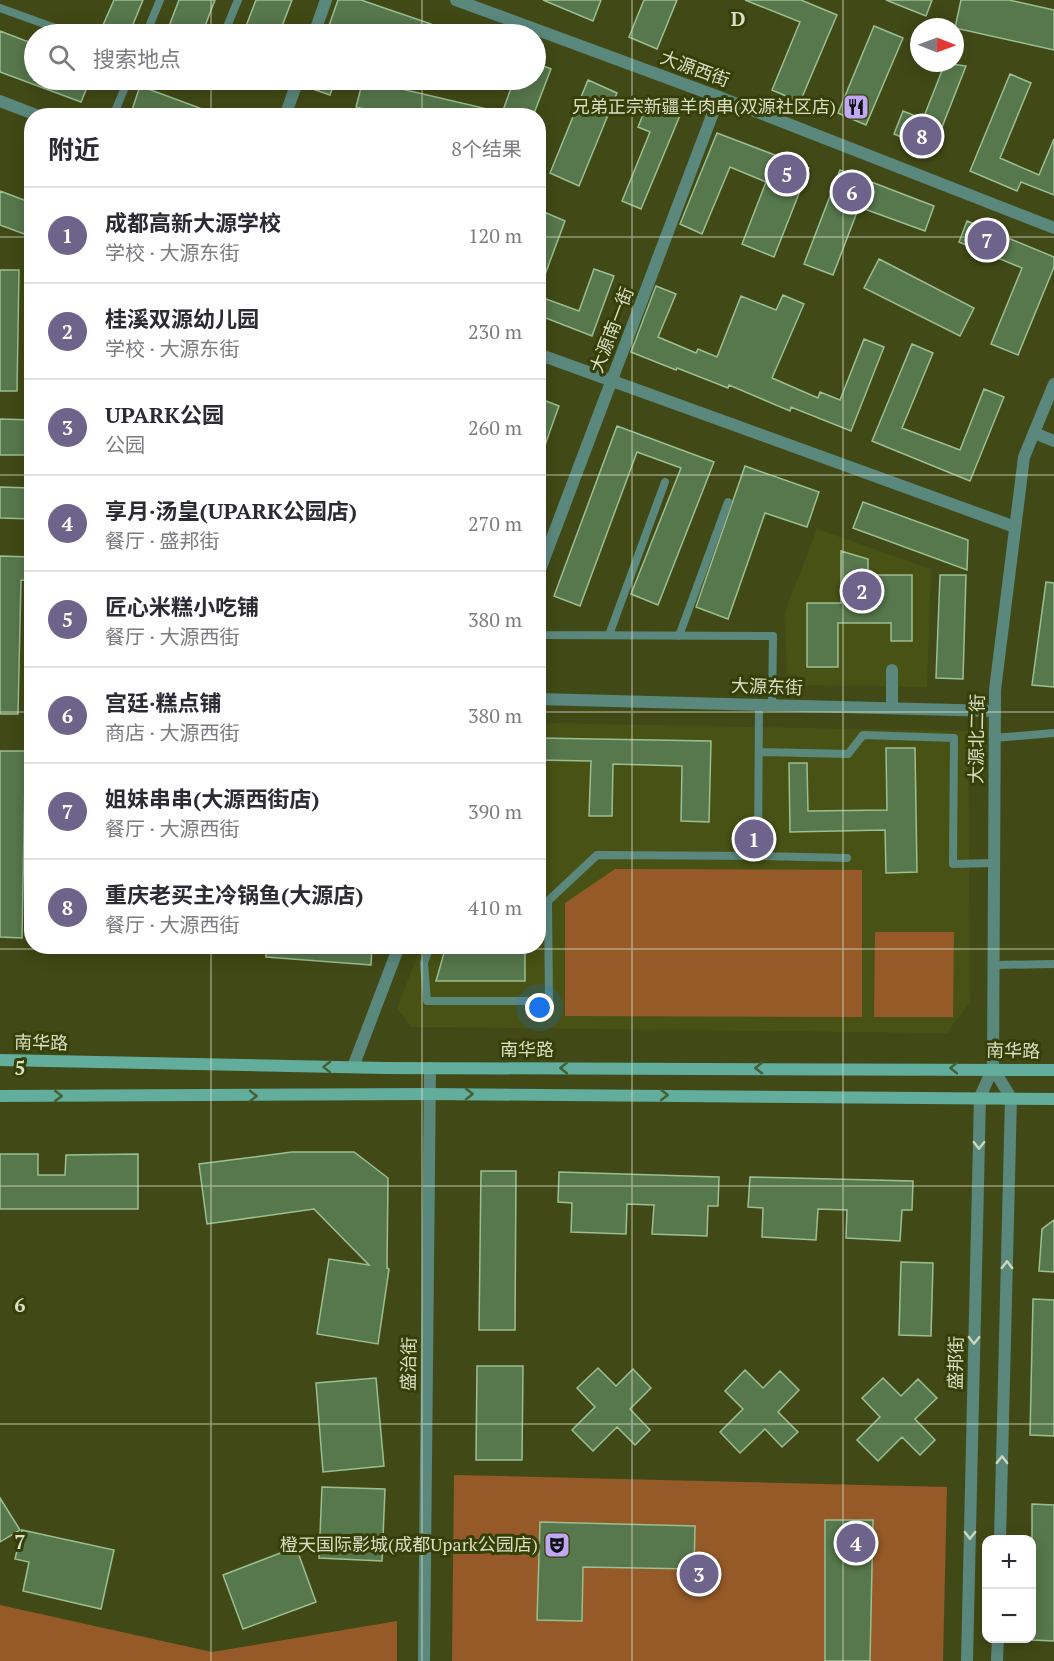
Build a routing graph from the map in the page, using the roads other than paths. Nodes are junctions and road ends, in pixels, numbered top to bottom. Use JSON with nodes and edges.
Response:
{"nodes":[{"id":1,"x":160,"y":0,"type":"edge"},
{"id":2,"x":238,"y":0,"type":"edge"},
{"id":3,"x":326,"y":0,"type":"edge"},
{"id":4,"x":456,"y":0,"type":"edge"},
{"id":5,"x":0,"y":8,"type":"edge"},
{"id":6,"x":44,"y":24,"type":"edge"},
{"id":7,"x":150,"y":24,"type":"edge"},
{"id":8,"x":228,"y":24,"type":"edge"},
{"id":9,"x":318,"y":24,"type":"edge"},
{"id":10,"x":521,"y":24,"type":"edge"},
{"id":11,"x":546,"y":33,"type":"edge"},
{"id":12,"x":124,"y":90,"type":"edge"},
{"id":13,"x":294,"y":90,"type":"edge"},
{"id":14,"x":718,"y":97,"type":"junction"},
{"id":15,"x":0,"y":101,"type":"edge"},
{"id":16,"x":116,"y":108,"type":"edge"},
{"id":17,"x":288,"y":108,"type":"edge"},
{"id":18,"x":24,"y":110,"type":"edge"},
{"id":19,"x":1054,"y":228,"type":"edge"},
{"id":20,"x":546,"y":357,"type":"edge"},
{"id":21,"x":611,"y":382,"type":"junction"},
{"id":22,"x":1054,"y":384,"type":"edge"},
{"id":23,"x":1034,"y":433,"type":"junction"},
{"id":24,"x":1054,"y":441,"type":"edge"},
{"id":25,"x":665,"y":482,"type":"dead end"},
{"id":26,"x":728,"y":502,"type":"dead end"},
{"id":27,"x":1015,"y":527,"type":"junction"},
{"id":28,"x":546,"y":554,"type":"edge"},
{"id":29,"x":546,"y":635,"type":"edge"},
{"id":30,"x":609,"y":635,"type":"junction"},
{"id":31,"x":679,"y":636,"type":"junction"},
{"id":32,"x":892,"y":670,"type":"dead end"},
{"id":33,"x":546,"y":699,"type":"edge"},
{"id":34,"x":765,"y":705,"type":"junction"},
{"id":35,"x":892,"y":708,"type":"junction"},
{"id":36,"x":995,"y":711,"type":"junction"},
{"id":37,"x":1054,"y":733,"type":"edge"},
{"id":38,"x":994,"y":738,"type":"junction"},
{"id":39,"x":759,"y":752,"type":"junction"},
{"id":40,"x":758,"y":856,"type":"junction"},
{"id":41,"x":847,"y":858,"type":"dead end"},
{"id":42,"x":994,"y":863,"type":"junction"},
{"id":43,"x":396,"y":954,"type":"edge"},
{"id":44,"x":427,"y":954,"type":"edge"},
{"id":45,"x":1054,"y":964,"type":"edge"},
{"id":46,"x":994,"y":965,"type":"junction"},
{"id":47,"x":0,"y":1060,"type":"edge"},
{"id":48,"x":353,"y":1067,"type":"junction"},
{"id":49,"x":430,"y":1068,"type":"junction"},
{"id":50,"x":993,"y":1068,"type":"junction"},
{"id":51,"x":1054,"y":1070,"type":"edge"},
{"id":52,"x":430,"y":1094,"type":"junction"},
{"id":53,"x":0,"y":1096,"type":"edge"},
{"id":54,"x":980,"y":1097,"type":"junction"},
{"id":55,"x":1011,"y":1098,"type":"junction"},
{"id":56,"x":1054,"y":1099,"type":"edge"},
{"id":57,"x":1000,"y":1535,"type":"edge"},
{"id":58,"x":998,"y":1643,"type":"edge"},
{"id":59,"x":424,"y":1661,"type":"edge"},
{"id":60,"x":967,"y":1661,"type":"edge"},
{"id":61,"x":997,"y":1661,"type":"edge"}],
"edges":[{"from":1,"to":7,"type":"lane"},
{"from":2,"to":8,"type":"lane"},
{"from":3,"to":9,"type":"street"},
{"from":4,"to":10,"type":"street","name":"大源西街"},
{"from":5,"to":6,"type":"lane"},
{"from":11,"to":14,"type":"street","name":"大源西街"},
{"from":12,"to":16,"type":"lane"},
{"from":13,"to":17,"type":"street"},
{"from":14,"to":19,"type":"street","name":"大源西街"},
{"from":14,"to":21,"type":"street","name":"大源南一街"},
{"from":15,"to":18,"type":"street"},
{"from":20,"to":21,"type":"street"},
{"from":21,"to":27,"type":"street"},
{"from":21,"to":28,"type":"street","name":"大源南一街"},
{"from":22,"to":23,"type":"street","name":"大源北二街"},
{"from":23,"to":24,"type":"street"},
{"from":23,"to":27,"type":"street","name":"大源北二街"},
{"from":25,"to":30,"type":"lane"},
{"from":26,"to":31,"type":"lane"},
{"from":27,"to":36,"type":"street","name":"大源北二街"},
{"from":29,"to":30,"type":"lane"},
{"from":30,"to":31,"type":"lane"},
{"from":31,"to":34,"type":"lane"},
{"from":32,"to":35,"type":"street"},
{"from":33,"to":34,"type":"street","name":"大源东街"},
{"from":34,"to":35,"type":"street","name":"大源东街"},
{"from":34,"to":39,"type":"lane"},
{"from":35,"to":36,"type":"street","name":"大源东街"},
{"from":36,"to":38,"type":"street","name":"大源北二街"},
{"from":37,"to":38,"type":"lane"},
{"from":38,"to":42,"type":"street","name":"大源北二街"},
{"from":39,"to":40,"type":"lane"},
{"from":39,"to":42,"type":"lane"},
{"from":40,"to":41,"type":"lane"},
{"from":40,"to":44,"type":"lane"},
{"from":42,"to":46,"type":"street","name":"大源北二街"},
{"from":43,"to":48,"type":"street"},
{"from":45,"to":46,"type":"lane"},
{"from":46,"to":50,"type":"street","name":"大源北二街"},
{"from":48,"to":47,"type":"main road","name":"南华路","one_way":true},
{"from":48,"to":49,"type":"main road","name":"南华路"},
{"from":50,"to":49,"type":"main road","name":"南华路","one_way":true},
{"from":49,"to":52,"type":"street","name":"盛治街"},
{"from":50,"to":51,"type":"main road","name":"南华路"},
{"from":50,"to":54,"type":"street","name":"盛邦街"},
{"from":50,"to":55,"type":"street"},
{"from":53,"to":52,"type":"main road","one_way":true},
{"from":52,"to":54,"type":"main road","one_way":true},
{"from":52,"to":59,"type":"street","name":"盛治街"},
{"from":54,"to":55,"type":"main road"},
{"from":54,"to":60,"type":"street","name":"盛邦街","one_way":true},
{"from":55,"to":56,"type":"main road"},
{"from":57,"to":55,"type":"street","one_way":true},
{"from":58,"to":61,"type":"street"}]}
